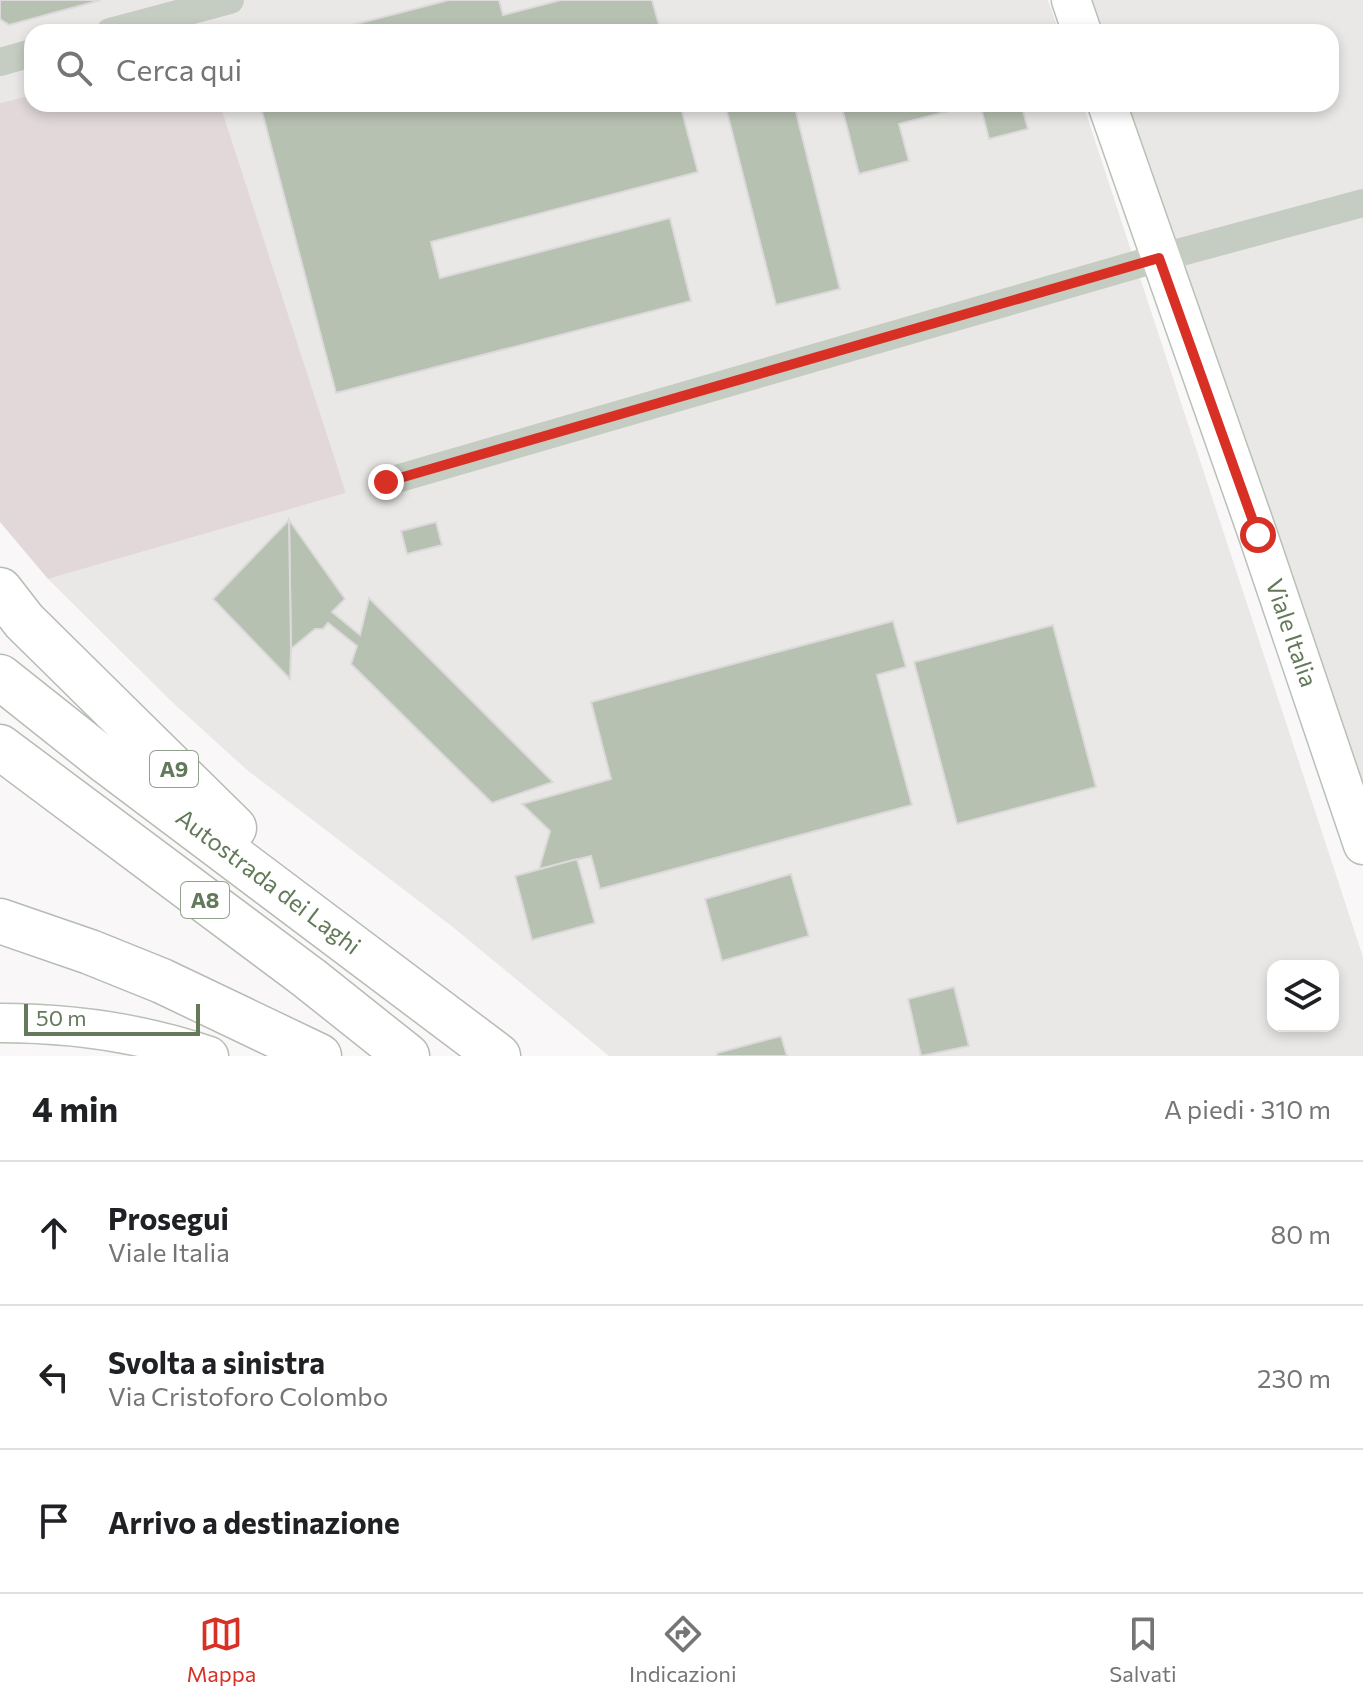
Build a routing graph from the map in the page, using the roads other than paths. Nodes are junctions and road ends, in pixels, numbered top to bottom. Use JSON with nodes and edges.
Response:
{"nodes":[{"id":1,"x":230,"y":0,"type":"edge"},
{"id":2,"x":1071,"y":0,"type":"edge"},
{"id":3,"x":140,"y":24,"type":"edge"},
{"id":4,"x":1079,"y":24,"type":"edge"},
{"id":5,"x":24,"y":55,"type":"edge"},
{"id":6,"x":0,"y":62,"type":"edge"},
{"id":7,"x":1110,"y":112,"type":"edge"},
{"id":8,"x":1363,"y":203,"type":"edge"},
{"id":9,"x":1159,"y":258,"type":"junction"},
{"id":10,"x":386,"y":482,"type":"dead end"},
{"id":11,"x":0,"y":590,"type":"edge"},
{"id":12,"x":0,"y":677,"type":"edge"},
{"id":13,"x":0,"y":747,"type":"edge"},
{"id":14,"x":1363,"y":845,"type":"edge"},
{"id":15,"x":0,"y":921,"type":"edge"},
{"id":16,"x":352,"y":945,"type":"junction"},
{"id":17,"x":0,"y":1023,"type":"edge"},
{"id":18,"x":209,"y":1056,"type":"edge"},
{"id":19,"x":319,"y":1056,"type":"edge"},
{"id":20,"x":407,"y":1056,"type":"edge"},
{"id":21,"x":498,"y":1056,"type":"edge"}],
"edges":[{"from":1,"to":3,"type":"street"},
{"from":2,"to":4,"type":"street"},
{"from":5,"to":6,"type":"street"},
{"from":7,"to":9,"type":"street","name":"Viale Italia"},
{"from":8,"to":9,"type":"street"},
{"from":9,"to":10,"type":"street"},
{"from":9,"to":14,"type":"street","name":"Viale Italia"},
{"from":11,"to":16,"type":"highway","number":"A9"},
{"from":12,"to":16,"type":"highway","name":"Autostrada dei Laghi","number":"A8"},
{"from":13,"to":20,"type":"highway","number":"A8"},
{"from":15,"to":19,"type":"highway"},
{"from":16,"to":21,"type":"highway","name":"Autostrada dei Laghi","number":"A8"},
{"from":17,"to":18,"type":"street"}]}
